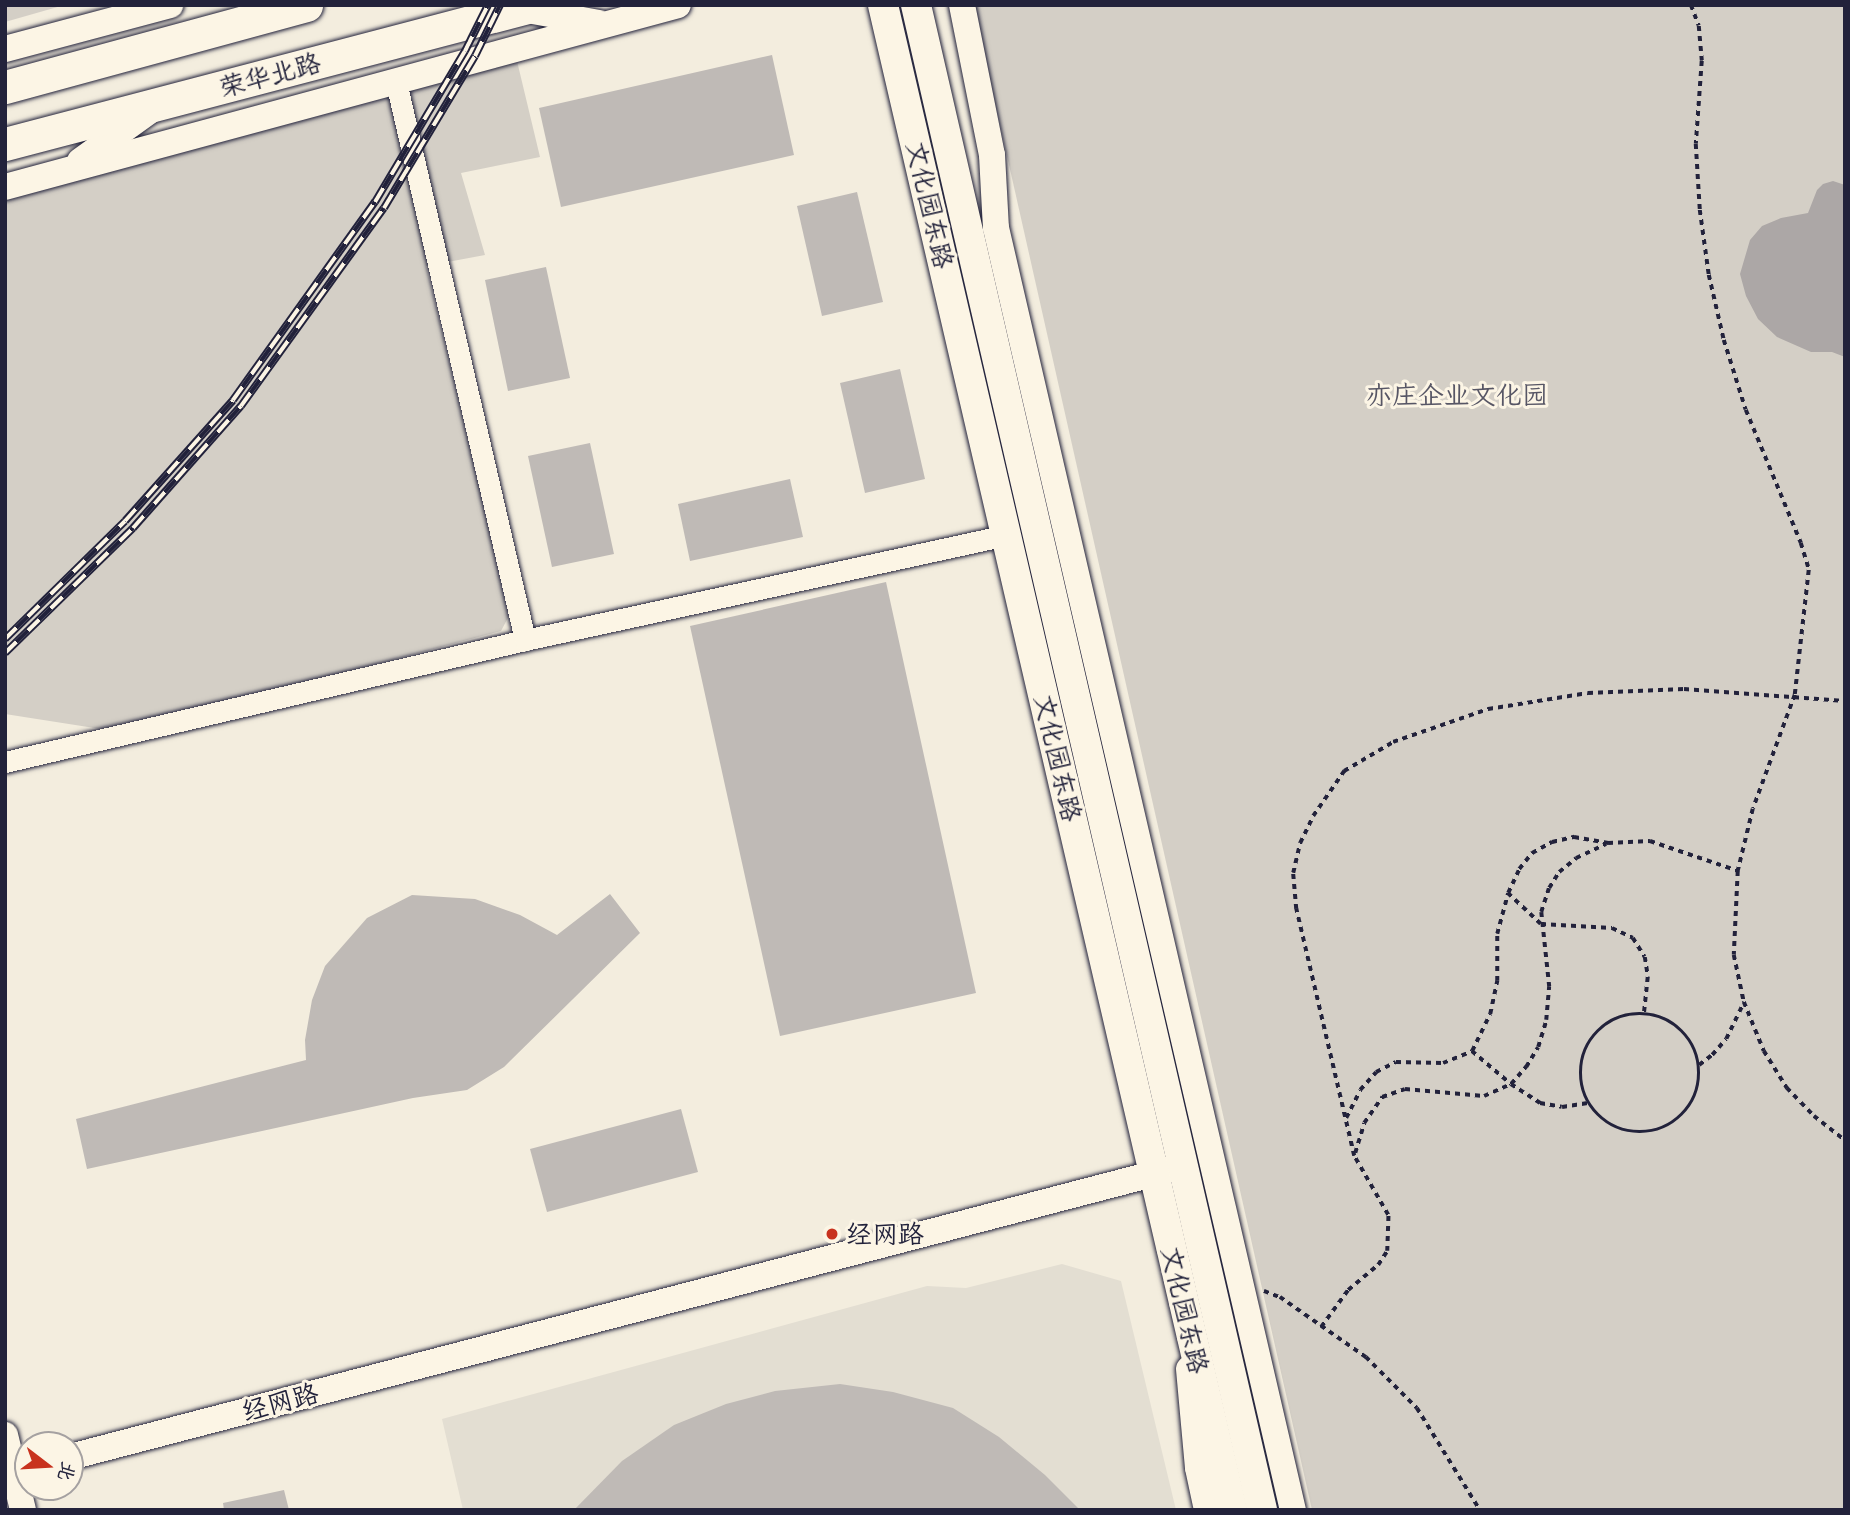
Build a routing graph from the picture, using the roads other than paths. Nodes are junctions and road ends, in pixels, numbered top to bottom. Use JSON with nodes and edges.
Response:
{"nodes":[{"id":1,"x":170,"y":5,"type":"edge"},
{"id":2,"x":306,"y":5,"type":"edge"},
{"id":3,"x":678,"y":5,"type":"edge"},
{"id":4,"x":883,"y":5,"type":"edge"},
{"id":5,"x":916,"y":5,"type":"edge"},
{"id":6,"x":962,"y":5,"type":"edge"},
{"id":7,"x":528,"y":7,"type":"edge"},
{"id":8,"x":608,"y":24,"type":"junction"},
{"id":9,"x":41,"y":40,"type":"junction"},
{"id":10,"x":5,"y":49,"type":"edge"},
{"id":11,"x":128,"y":54,"type":"junction"},
{"id":12,"x":396,"y":82,"type":"junction"},
{"id":13,"x":5,"y":87,"type":"edge"},
{"id":14,"x":159,"y":104,"type":"junction"},
{"id":15,"x":5,"y":144,"type":"edge"},
{"id":16,"x":67,"y":170,"type":"junction"},
{"id":17,"x":5,"y":187,"type":"edge"},
{"id":18,"x":996,"y":228,"type":"junction"},
{"id":19,"x":992,"y":338,"type":"junction"},
{"id":20,"x":1006,"y":535,"type":"junction"},
{"id":21,"x":525,"y":640,"type":"junction"},
{"id":22,"x":5,"y":762,"type":"edge"},
{"id":23,"x":1168,"y":1171,"type":"junction"},
{"id":24,"x":1182,"y":1294,"type":"junction"},
{"id":25,"x":5,"y":1435,"type":"edge"},
{"id":26,"x":84,"y":1453,"type":"edge"},
{"id":27,"x":14,"y":1464,"type":"edge"},
{"id":28,"x":1207,"y":1510,"type":"edge"},
{"id":29,"x":1232,"y":1510,"type":"edge"},
{"id":30,"x":1262,"y":1510,"type":"edge"},
{"id":31,"x":1293,"y":1510,"type":"edge"}],
"edges":[{"from":1,"to":9,"type":"street"},
{"from":2,"to":11,"type":"main road"},
{"from":3,"to":8,"type":"street"},
{"from":4,"to":20,"type":"main road","name":"文化园东路"},
{"from":5,"to":19,"type":"main road","name":"文化园东路"},
{"from":6,"to":18,"type":"street"},
{"from":7,"to":8,"type":"street"},
{"from":7,"to":14,"type":"main road","name":"荣华北路"},
{"from":8,"to":12,"type":"street"},
{"from":9,"to":10,"type":"street"},
{"from":9,"to":11,"type":"street"},
{"from":11,"to":13,"type":"main road"},
{"from":12,"to":16,"type":"street"},
{"from":12,"to":21,"type":"street"},
{"from":14,"to":15,"type":"main road","name":"荣华北路"},
{"from":14,"to":16,"type":"street"},
{"from":16,"to":17,"type":"street"},
{"from":18,"to":19,"type":"street"},
{"from":18,"to":31,"type":"street"},
{"from":19,"to":23,"type":"main road","name":"文化园东路"},
{"from":20,"to":21,"type":"street"},
{"from":20,"to":23,"type":"main road","name":"文化园东路"},
{"from":21,"to":22,"type":"street"},
{"from":23,"to":24,"type":"main road","name":"文化园东路"},
{"from":23,"to":26,"type":"street","name":"经网路"},
{"from":23,"to":30,"type":"main road","name":"文化园东路"},
{"from":24,"to":28,"type":"street"},
{"from":24,"to":29,"type":"main road","name":"文化园东路"},
{"from":25,"to":27,"type":"street"}]}
